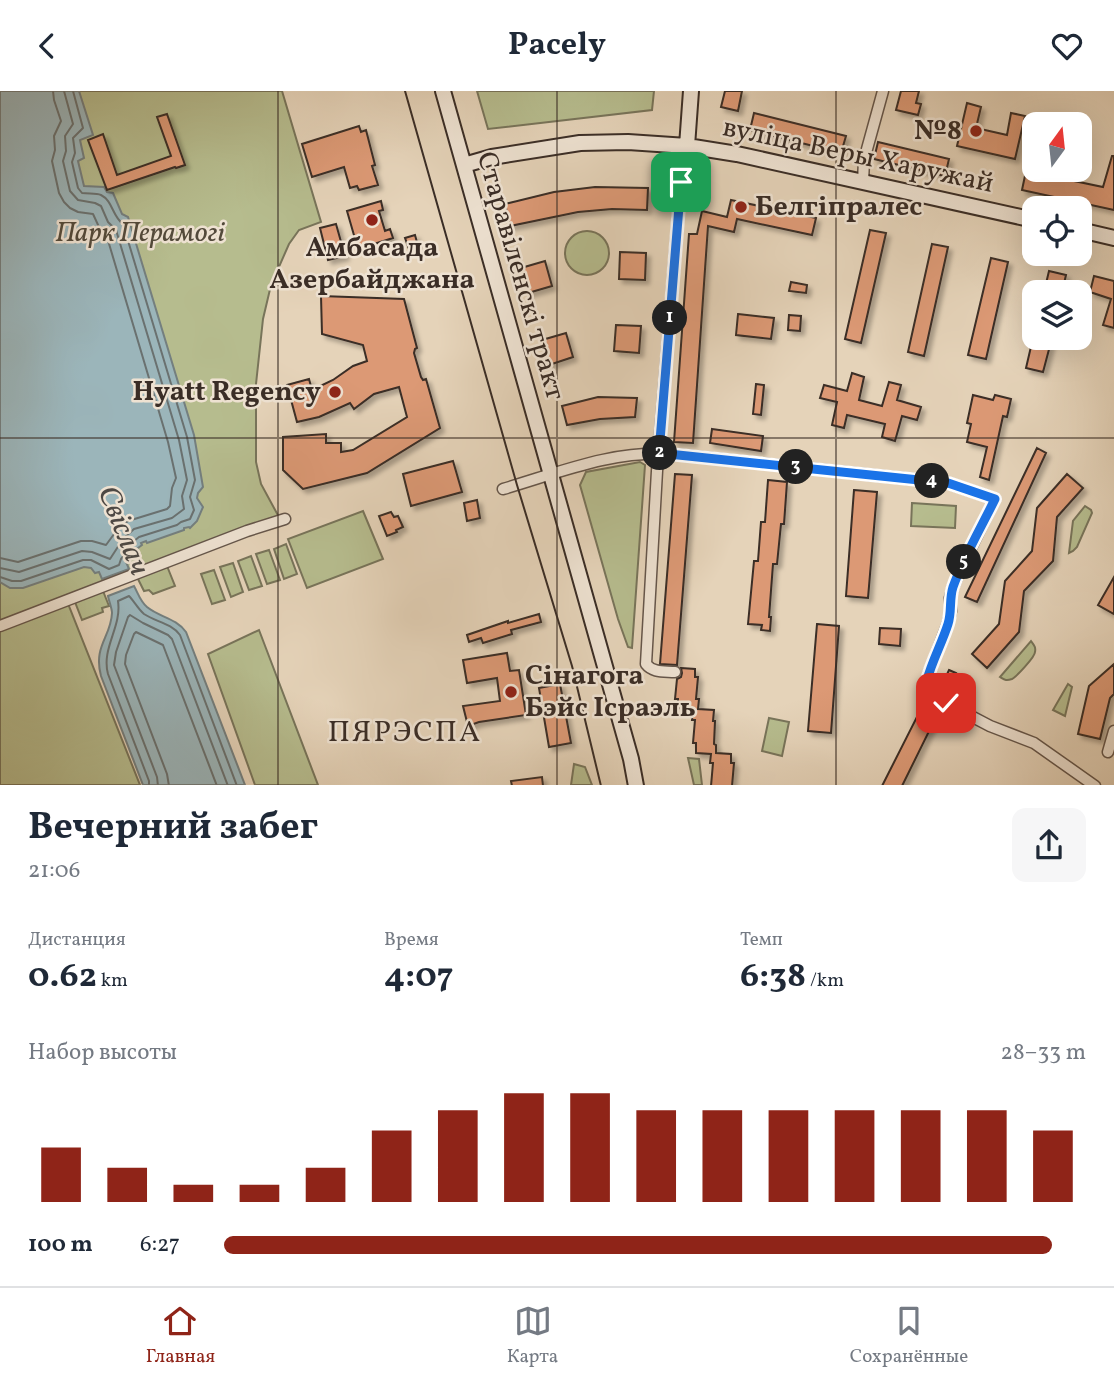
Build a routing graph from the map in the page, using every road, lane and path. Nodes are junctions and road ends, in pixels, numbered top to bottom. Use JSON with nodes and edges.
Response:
{"nodes":[{"id":1,"x":443,"y":91,"type":"edge"},
{"id":2,"x":691,"y":91,"type":"edge"},
{"id":3,"x":883,"y":91,"type":"edge"},
{"id":4,"x":687,"y":146,"type":"junction"},
{"id":5,"x":464,"y":165,"type":"junction"},
{"id":6,"x":681,"y":182,"type":"dead end"},
{"id":7,"x":863,"y":182,"type":"junction"},
{"id":8,"x":1022,"y":217,"type":"edge"},
{"id":9,"x":1092,"y":233,"type":"edge"},
{"id":10,"x":1114,"y":238,"type":"edge"},
{"id":11,"x":659,"y":453,"type":"junction"},
{"id":12,"x":551,"y":474,"type":"junction"},
{"id":13,"x":503,"y":489,"type":"dead end"},
{"id":14,"x":285,"y":519,"type":"dead end"},
{"id":15,"x":0,"y":626,"type":"edge"},
{"id":16,"x":675,"y":672,"type":"dead end"},
{"id":17,"x":1114,"y":731,"type":"edge"},
{"id":18,"x":1108,"y":752,"type":"dead end"},
{"id":19,"x":636,"y":785,"type":"edge"},
{"id":20,"x":1094,"y":785,"type":"edge"}],
"edges":[{"from":1,"to":5,"type":"main road","name":"Старавіленскі тракт"},
{"from":2,"to":4,"type":"main road"},
{"from":3,"to":7,"type":"street"},
{"from":4,"to":5,"type":"main road","name":"вуліца Веры Харужай"},
{"from":4,"to":7,"type":"main road","name":"вуліца Веры Харужай"},
{"from":5,"to":12,"type":"main road","name":"Старавіленскі тракт"},
{"from":6,"to":11,"type":"street"},
{"from":7,"to":8,"type":"main road","name":"вуліца Веры Харужай"},
{"from":9,"to":10,"type":"main road"},
{"from":11,"to":12,"type":"street"},
{"from":11,"to":16,"type":"street"},
{"from":11,"to":20,"type":"street"},
{"from":12,"to":13,"type":"street"},
{"from":12,"to":19,"type":"main road","name":"Старавіленскі тракт"},
{"from":14,"to":15,"type":"street"},
{"from":17,"to":18,"type":"street"}]}
